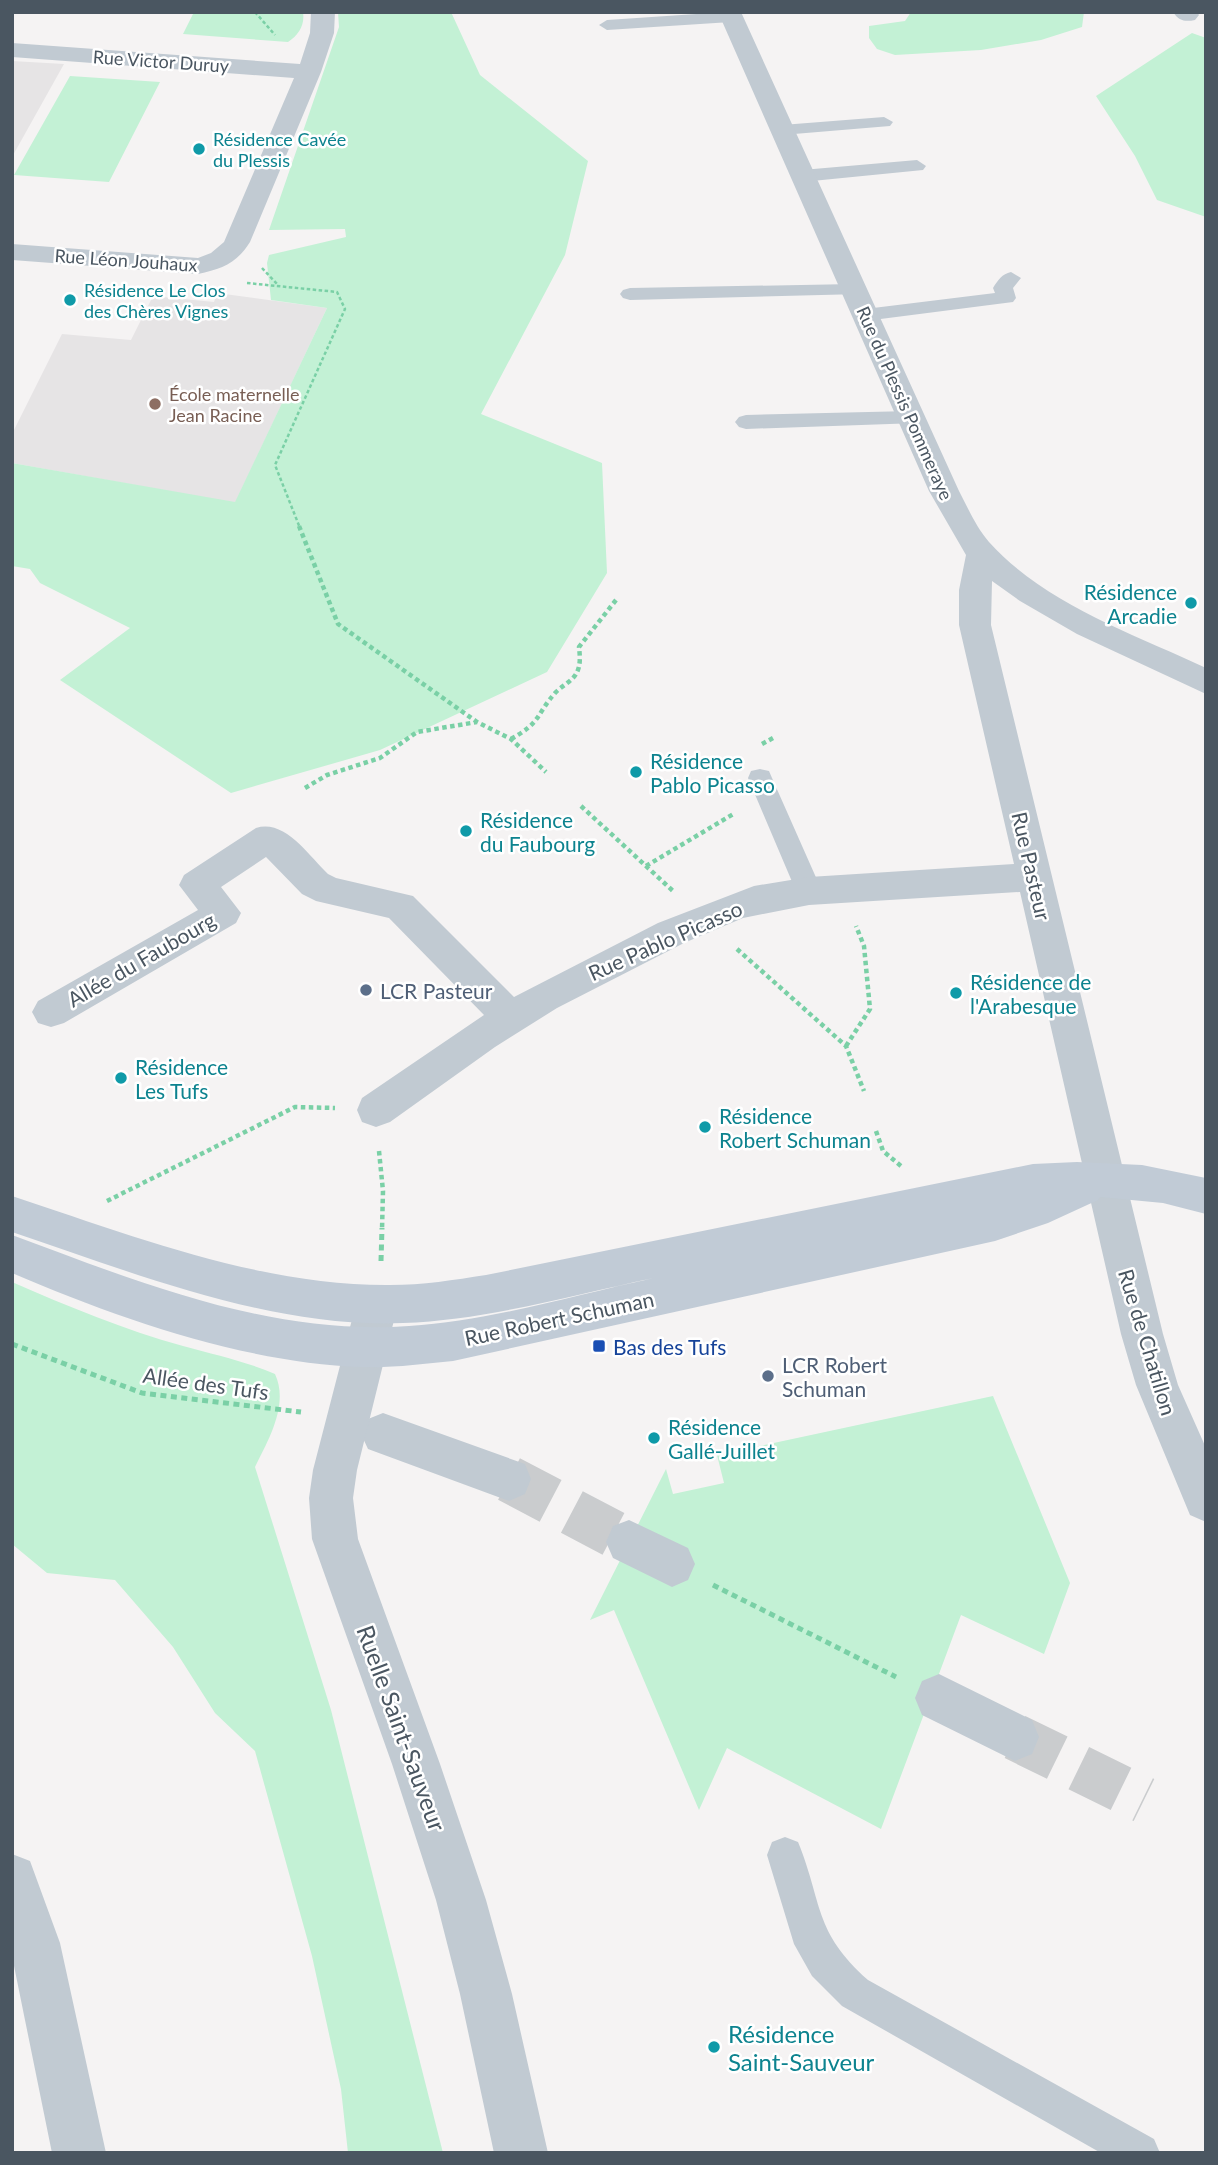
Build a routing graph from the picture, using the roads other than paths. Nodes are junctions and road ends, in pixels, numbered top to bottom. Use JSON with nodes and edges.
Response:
{"nodes":[{"id":1,"x":323,"y":12,"type":"edge"},
{"id":2,"x":730,"y":15,"type":"edge"},
{"id":3,"x":607,"y":25,"type":"dead end"},
{"id":4,"x":12,"y":50,"type":"edge"},
{"id":5,"x":309,"y":72,"type":"junction"},
{"id":6,"x":884,"y":121,"type":"dead end"},
{"id":7,"x":782,"y":130,"type":"junction"},
{"id":8,"x":917,"y":166,"type":"dead end"},
{"id":9,"x":802,"y":176,"type":"junction"},
{"id":10,"x":12,"y":252,"type":"edge"},
{"id":11,"x":1011,"y":278,"type":"dead end"},
{"id":12,"x":854,"y":290,"type":"junction"},
{"id":13,"x":630,"y":294,"type":"dead end"},
{"id":14,"x":865,"y":316,"type":"junction"},
{"id":15,"x":911,"y":418,"type":"junction"},
{"id":16,"x":747,"y":422,"type":"dead end"},
{"id":17,"x":982,"y":553,"type":"junction"},
{"id":18,"x":1206,"y":682,"type":"edge"},
{"id":19,"x":760,"y":778,"type":"dead end"},
{"id":20,"x":1034,"y":877,"type":"junction"},
{"id":21,"x":825,"y":890,"type":"junction"},
{"id":22,"x":51,"y":1012,"type":"dead end"},
{"id":23,"x":510,"y":1017,"type":"junction"},
{"id":24,"x":376,"y":1110,"type":"road end"},
{"id":25,"x":1104,"y":1178,"type":"junction"},
{"id":26,"x":1206,"y":1196,"type":"edge"},
{"id":27,"x":12,"y":1214,"type":"edge"},
{"id":28,"x":12,"y":1253,"type":"edge"},
{"id":29,"x":372,"y":1326,"type":"junction"},
{"id":30,"x":383,"y":1434,"type":"dead end"},
{"id":31,"x":509,"y":1479,"type":"tunnel mouth"},
{"id":32,"x":1206,"y":1500,"type":"edge"},
{"id":33,"x":629,"y":1542,"type":"tunnel mouth"},
{"id":34,"x":672,"y":1564,"type":"road end"},
{"id":35,"x":939,"y":1699,"type":"road end"},
{"id":36,"x":1015,"y":1737,"type":"tunnel mouth"},
{"id":37,"x":785,"y":1855,"type":"dead end"},
{"id":38,"x":12,"y":1879,"type":"edge"},
{"id":39,"x":79,"y":2153,"type":"edge"},
{"id":40,"x":521,"y":2153,"type":"edge"},
{"id":41,"x":1140,"y":2153,"type":"edge"}],
"edges":[{"from":1,"to":5,"type":"street","name":"Rue Léon Jouhaux"},
{"from":2,"to":3,"type":"lane"},
{"from":2,"to":7,"type":"street","name":"Rue du Plessis Pommeraye"},
{"from":4,"to":5,"type":"street","name":"Rue Victor Duruy"},
{"from":5,"to":10,"type":"street","name":"Rue Léon Jouhaux"},
{"from":6,"to":7,"type":"lane"},
{"from":7,"to":9,"type":"street","name":"Rue du Plessis Pommeraye"},
{"from":8,"to":9,"type":"lane"},
{"from":9,"to":12,"type":"street","name":"Rue du Plessis Pommeraye"},
{"from":11,"to":14,"type":"lane"},
{"from":12,"to":13,"type":"lane"},
{"from":12,"to":14,"type":"street","name":"Rue du Plessis Pommeraye"},
{"from":14,"to":15,"type":"street","name":"Rue du Plessis Pommeraye"},
{"from":15,"to":16,"type":"lane"},
{"from":15,"to":17,"type":"street","name":"Rue du Plessis Pommeraye"},
{"from":17,"to":18,"type":"street","name":"Rue du Plessis Pommeraye"},
{"from":17,"to":20,"type":"street","name":"Rue Pasteur"},
{"from":19,"to":21,"type":"lane"},
{"from":20,"to":21,"type":"street","name":"Rue Pablo Picasso"},
{"from":20,"to":25,"type":"street","name":"Rue Pasteur"},
{"from":21,"to":23,"type":"street","name":"Rue Pablo Picasso"},
{"from":22,"to":23,"type":"street","name":"Allée du Faubourg"},
{"from":23,"to":24,"type":"street","name":"Rue Pablo Picasso"},
{"from":25,"to":26,"type":"main road"},
{"from":25,"to":29,"type":"main road","name":"Rue Robert Schuman"},
{"from":25,"to":32,"type":"street","name":"Rue de Chatillon"},
{"from":27,"to":29,"type":"main road","name":"Rue Robert Schuman"},
{"from":28,"to":29,"type":"main road","name":"Rue Robert Schuman"},
{"from":29,"to":40,"type":"street","name":"Ruelle Saint-Sauveur"},
{"from":30,"to":31,"type":"street"},
{"from":33,"to":34,"type":"street"},
{"from":35,"to":36,"type":"street"},
{"from":37,"to":41,"type":"lane"},
{"from":38,"to":39,"type":"street"}]}
